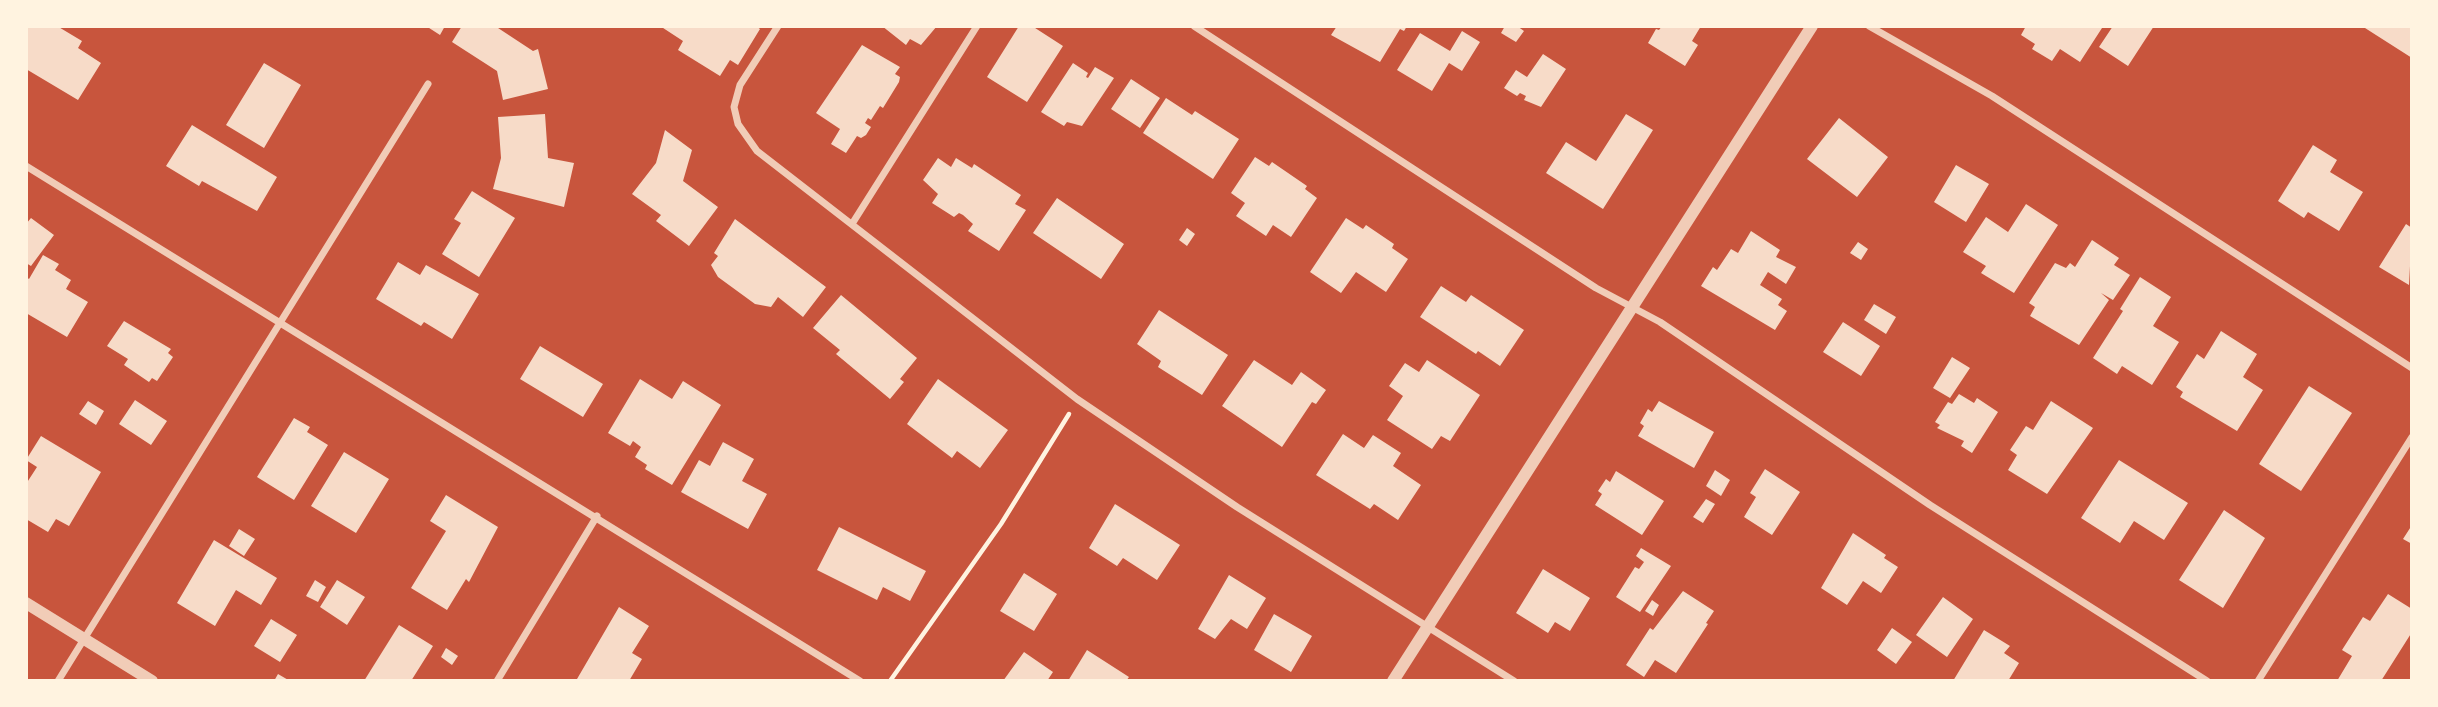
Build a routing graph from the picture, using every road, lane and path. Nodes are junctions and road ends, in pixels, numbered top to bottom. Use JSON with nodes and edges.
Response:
{"nodes":[{"id":1,"x":778,"y":26,"type":"edge"},
{"id":2,"x":977,"y":26,"type":"edge"},
{"id":3,"x":1194,"y":26,"type":"edge"},
{"id":4,"x":1812,"y":26,"type":"edge"},
{"id":5,"x":1869,"y":26,"type":"edge"},
{"id":6,"x":428,"y":84,"type":"dead end"},
{"id":7,"x":26,"y":166,"type":"edge"},
{"id":8,"x":852,"y":224,"type":"junction"},
{"id":9,"x":1633,"y":307,"type":"junction"},
{"id":10,"x":279,"y":323,"type":"junction"},
{"id":11,"x":2412,"y":368,"type":"edge"},
{"id":12,"x":1077,"y":398,"type":"junction"},
{"id":13,"x":2412,"y":436,"type":"edge"},
{"id":14,"x":597,"y":516,"type":"junction"},
{"id":15,"x":26,"y":603,"type":"edge"},
{"id":16,"x":1428,"y":626,"type":"junction"},
{"id":17,"x":84,"y":639,"type":"junction"},
{"id":18,"x":58,"y":681,"type":"edge"},
{"id":19,"x":152,"y":681,"type":"edge"},
{"id":20,"x":496,"y":681,"type":"edge"},
{"id":21,"x":860,"y":681,"type":"edge"},
{"id":22,"x":890,"y":681,"type":"edge"},
{"id":23,"x":1393,"y":681,"type":"edge"},
{"id":24,"x":1514,"y":681,"type":"edge"},
{"id":25,"x":2207,"y":681,"type":"edge"},
{"id":26,"x":2258,"y":681,"type":"edge"}],
"edges":[{"from":1,"to":8,"type":"street"},
{"from":2,"to":8,"type":"street"},
{"from":3,"to":9,"type":"street"},
{"from":4,"to":9,"type":"street"},
{"from":5,"to":11,"type":"street"},
{"from":6,"to":10,"type":"street"},
{"from":7,"to":10,"type":"street"},
{"from":8,"to":12,"type":"street"},
{"from":9,"to":16,"type":"street"},
{"from":9,"to":25,"type":"street"},
{"from":10,"to":14,"type":"street"},
{"from":10,"to":17,"type":"street"},
{"from":12,"to":16,"type":"street"},
{"from":12,"to":22,"type":"path"},
{"from":13,"to":26,"type":"street"},
{"from":14,"to":20,"type":"street"},
{"from":14,"to":21,"type":"street"},
{"from":15,"to":17,"type":"street"},
{"from":16,"to":23,"type":"street"},
{"from":16,"to":24,"type":"street"},
{"from":17,"to":18,"type":"street"},
{"from":17,"to":19,"type":"street"}]}
